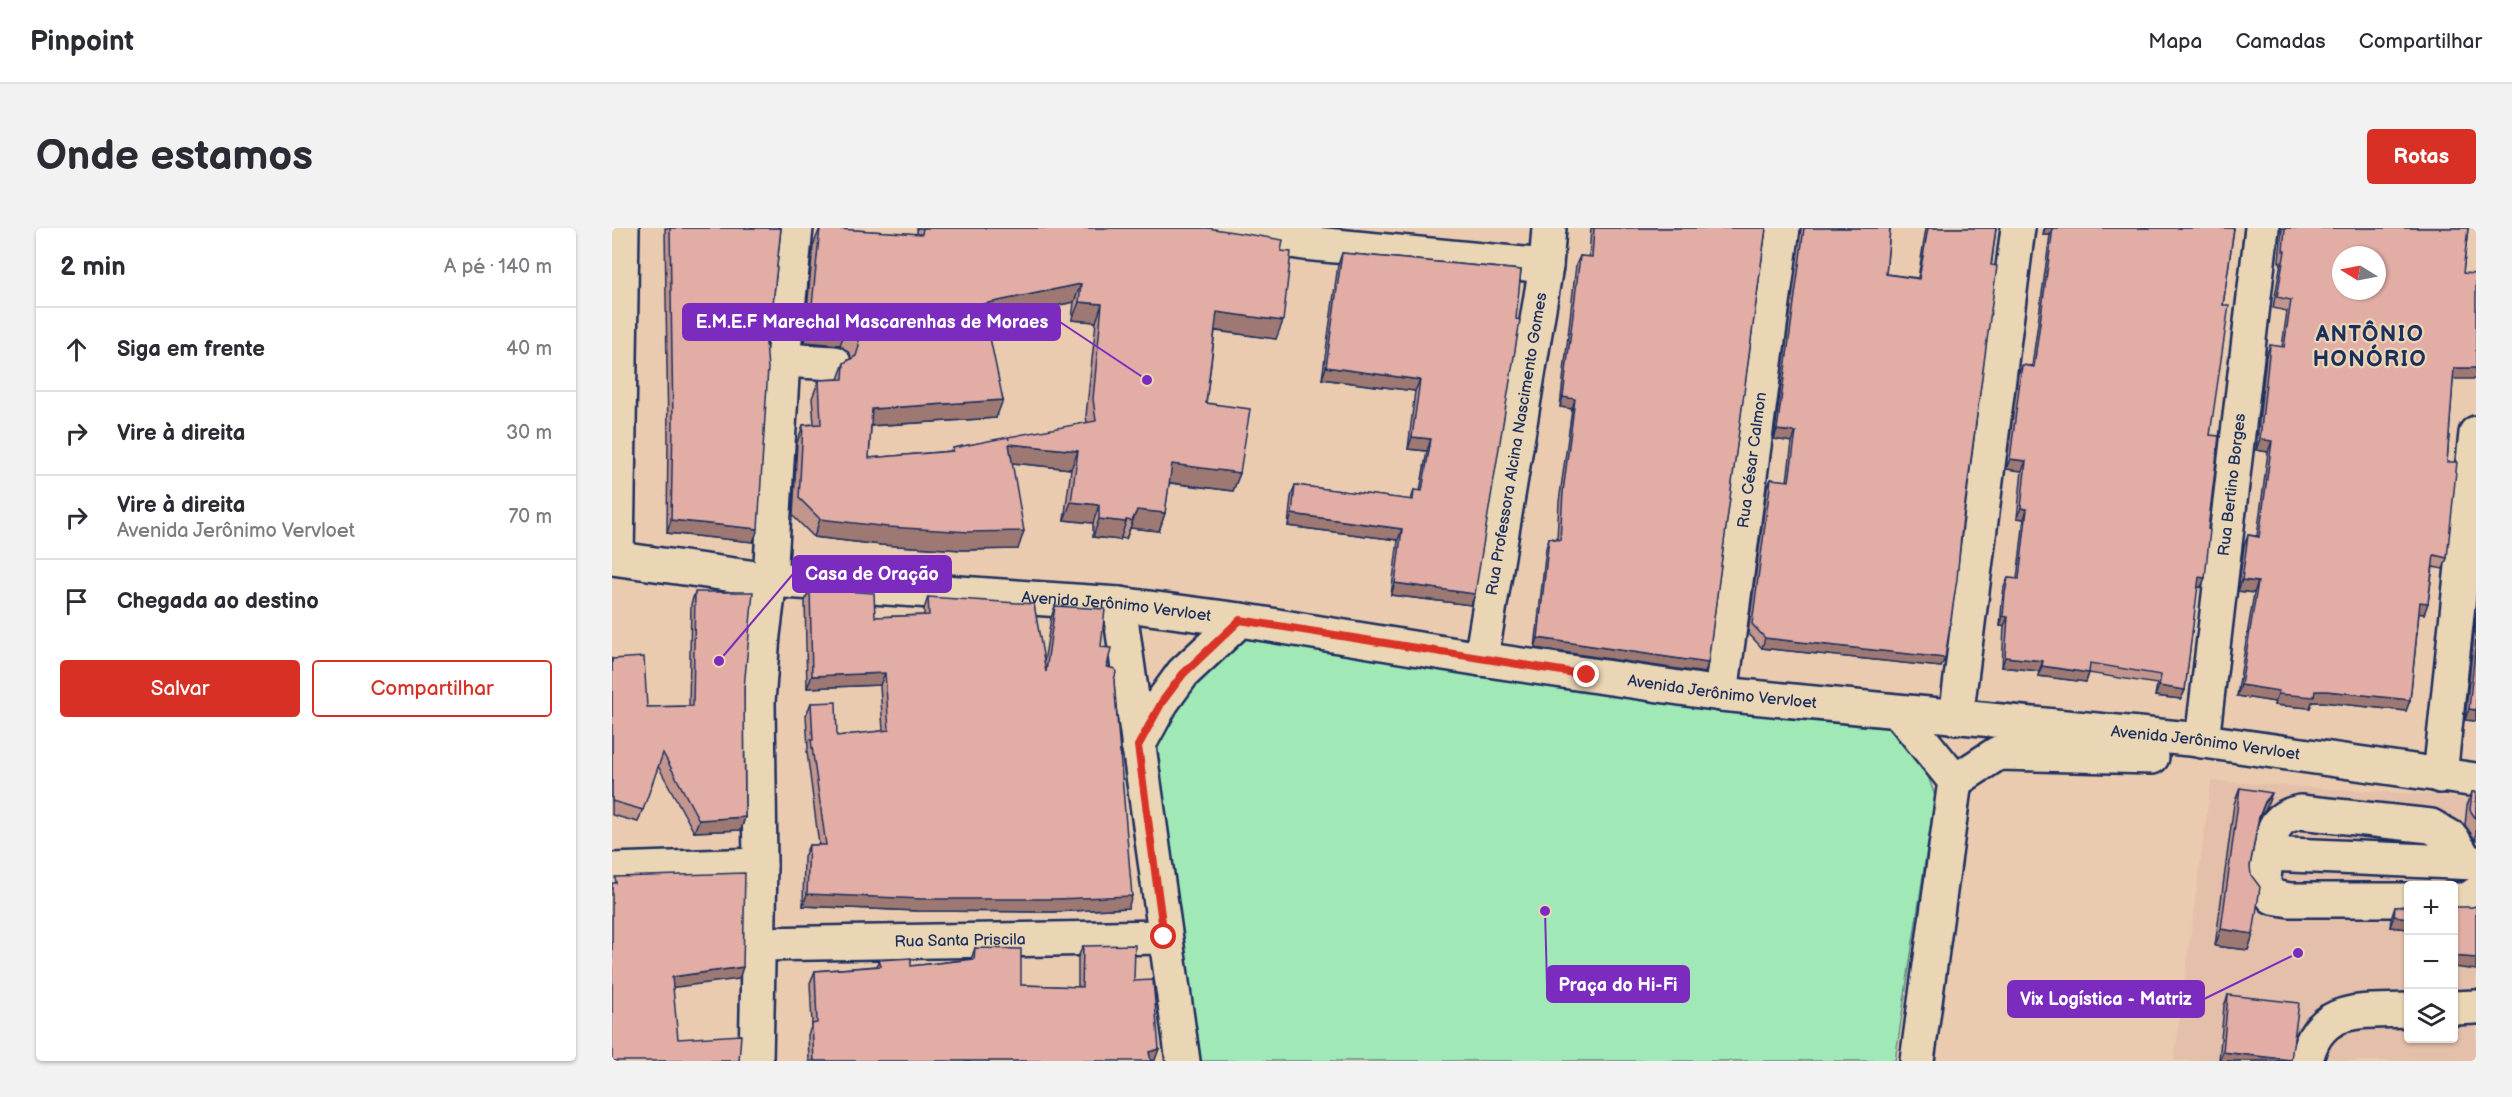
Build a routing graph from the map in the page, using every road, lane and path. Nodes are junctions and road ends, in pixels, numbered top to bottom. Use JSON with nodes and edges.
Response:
{"nodes":[{"id":1,"x":622,"y":228,"type":"edge"},
{"id":2,"x":796,"y":228,"type":"edge"},
{"id":3,"x":1206,"y":228,"type":"edge"},
{"id":4,"x":1549,"y":228,"type":"edge"},
{"id":5,"x":1783,"y":228,"type":"edge"},
{"id":6,"x":2018,"y":228,"type":"edge"},
{"id":7,"x":2262,"y":228,"type":"edge"},
{"id":8,"x":1305,"y":235,"type":"edge"},
{"id":9,"x":1546,"y":266,"type":"junction"},
{"id":10,"x":783,"y":360,"type":"junction"},
{"id":11,"x":834,"y":363,"type":"dead end"},
{"id":12,"x":2476,"y":433,"type":"edge"},
{"id":13,"x":614,"y":558,"type":"edge"},
{"id":14,"x":770,"y":580,"type":"junction"},
{"id":15,"x":1119,"y":604,"type":"junction"},
{"id":16,"x":1240,"y":620,"type":"junction"},
{"id":17,"x":1480,"y":659,"type":"junction"},
{"id":18,"x":1721,"y":694,"type":"junction"},
{"id":19,"x":1900,"y":713,"type":"junction"},
{"id":20,"x":1956,"y":718,"type":"junction"},
{"id":21,"x":2196,"y":740,"type":"junction"},
{"id":22,"x":1138,"y":746,"type":"junction"},
{"id":23,"x":2440,"y":776,"type":"junction"},
{"id":24,"x":2476,"y":780,"type":"edge"},
{"id":25,"x":1955,"y":781,"type":"junction"},
{"id":26,"x":2266,"y":854,"type":"junction"},
{"id":27,"x":2471,"y":862,"type":"edge"},
{"id":28,"x":760,"y":865,"type":"junction"},
{"id":29,"x":612,"y":870,"type":"edge"},
{"id":30,"x":2476,"y":894,"type":"edge"},
{"id":31,"x":2404,"y":900,"type":"edge"},
{"id":32,"x":2458,"y":900,"type":"edge"},
{"id":33,"x":1164,"y":937,"type":"junction"},
{"id":34,"x":758,"y":944,"type":"junction"},
{"id":35,"x":2476,"y":1007,"type":"edge"},
{"id":36,"x":2458,"y":1008,"type":"edge"},
{"id":37,"x":2404,"y":1010,"type":"edge"},
{"id":38,"x":756,"y":1061,"type":"edge"},
{"id":39,"x":1183,"y":1061,"type":"edge"},
{"id":40,"x":1917,"y":1061,"type":"edge"},
{"id":41,"x":2306,"y":1061,"type":"edge"}],
"edges":[{"from":1,"to":13,"type":"street"},
{"from":2,"to":10,"type":"street"},
{"from":3,"to":8,"type":"street"},
{"from":4,"to":9,"type":"street","name":"Rua Professora Alcina Nascimento Gomes"},
{"from":5,"to":18,"type":"street","name":"Rua César Calmon"},
{"from":6,"to":20,"type":"street"},
{"from":7,"to":21,"type":"street","name":"Rua Bertino Borges"},
{"from":8,"to":9,"type":"street"},
{"from":9,"to":17,"type":"street","name":"Rua Professora Alcina Nascimento Gomes"},
{"from":10,"to":11,"type":"street"},
{"from":10,"to":14,"type":"street"},
{"from":12,"to":23,"type":"street"},
{"from":13,"to":14,"type":"street","name":"Avenida Jerônimo Vervloet"},
{"from":14,"to":15,"type":"street","name":"Avenida Jerônimo Vervloet"},
{"from":14,"to":28,"type":"street"},
{"from":15,"to":16,"type":"street","name":"Avenida Jerônimo Vervloet"},
{"from":15,"to":22,"type":"street"},
{"from":16,"to":17,"type":"street","name":"Avenida Jerônimo Vervloet"},
{"from":16,"to":22,"type":"street"},
{"from":17,"to":18,"type":"street","name":"Avenida Jerônimo Vervloet"},
{"from":18,"to":19,"type":"street","name":"Avenida Jerônimo Vervloet"},
{"from":19,"to":20,"type":"street","name":"Avenida Jerônimo Vervloet"},
{"from":19,"to":25,"type":"street"},
{"from":20,"to":21,"type":"street","name":"Avenida Jerônimo Vervloet"},
{"from":21,"to":23,"type":"street","name":"Avenida Jerônimo Vervloet"},
{"from":21,"to":25,"type":"street"},
{"from":22,"to":33,"type":"street"},
{"from":23,"to":24,"type":"street","name":"Avenida Jerônimo Vervloet"},
{"from":25,"to":40,"type":"street"},
{"from":26,"to":27,"type":"street"},
{"from":26,"to":27,"type":"street"},
{"from":26,"to":31,"type":"street"},
{"from":28,"to":29,"type":"street"},
{"from":28,"to":34,"type":"street"},
{"from":30,"to":32,"type":"street"},
{"from":33,"to":34,"type":"street","name":"Rua Santa Priscila"},
{"from":33,"to":39,"type":"street"},
{"from":34,"to":38,"type":"street"},
{"from":35,"to":36,"type":"street"},
{"from":37,"to":41,"type":"street"}]}
